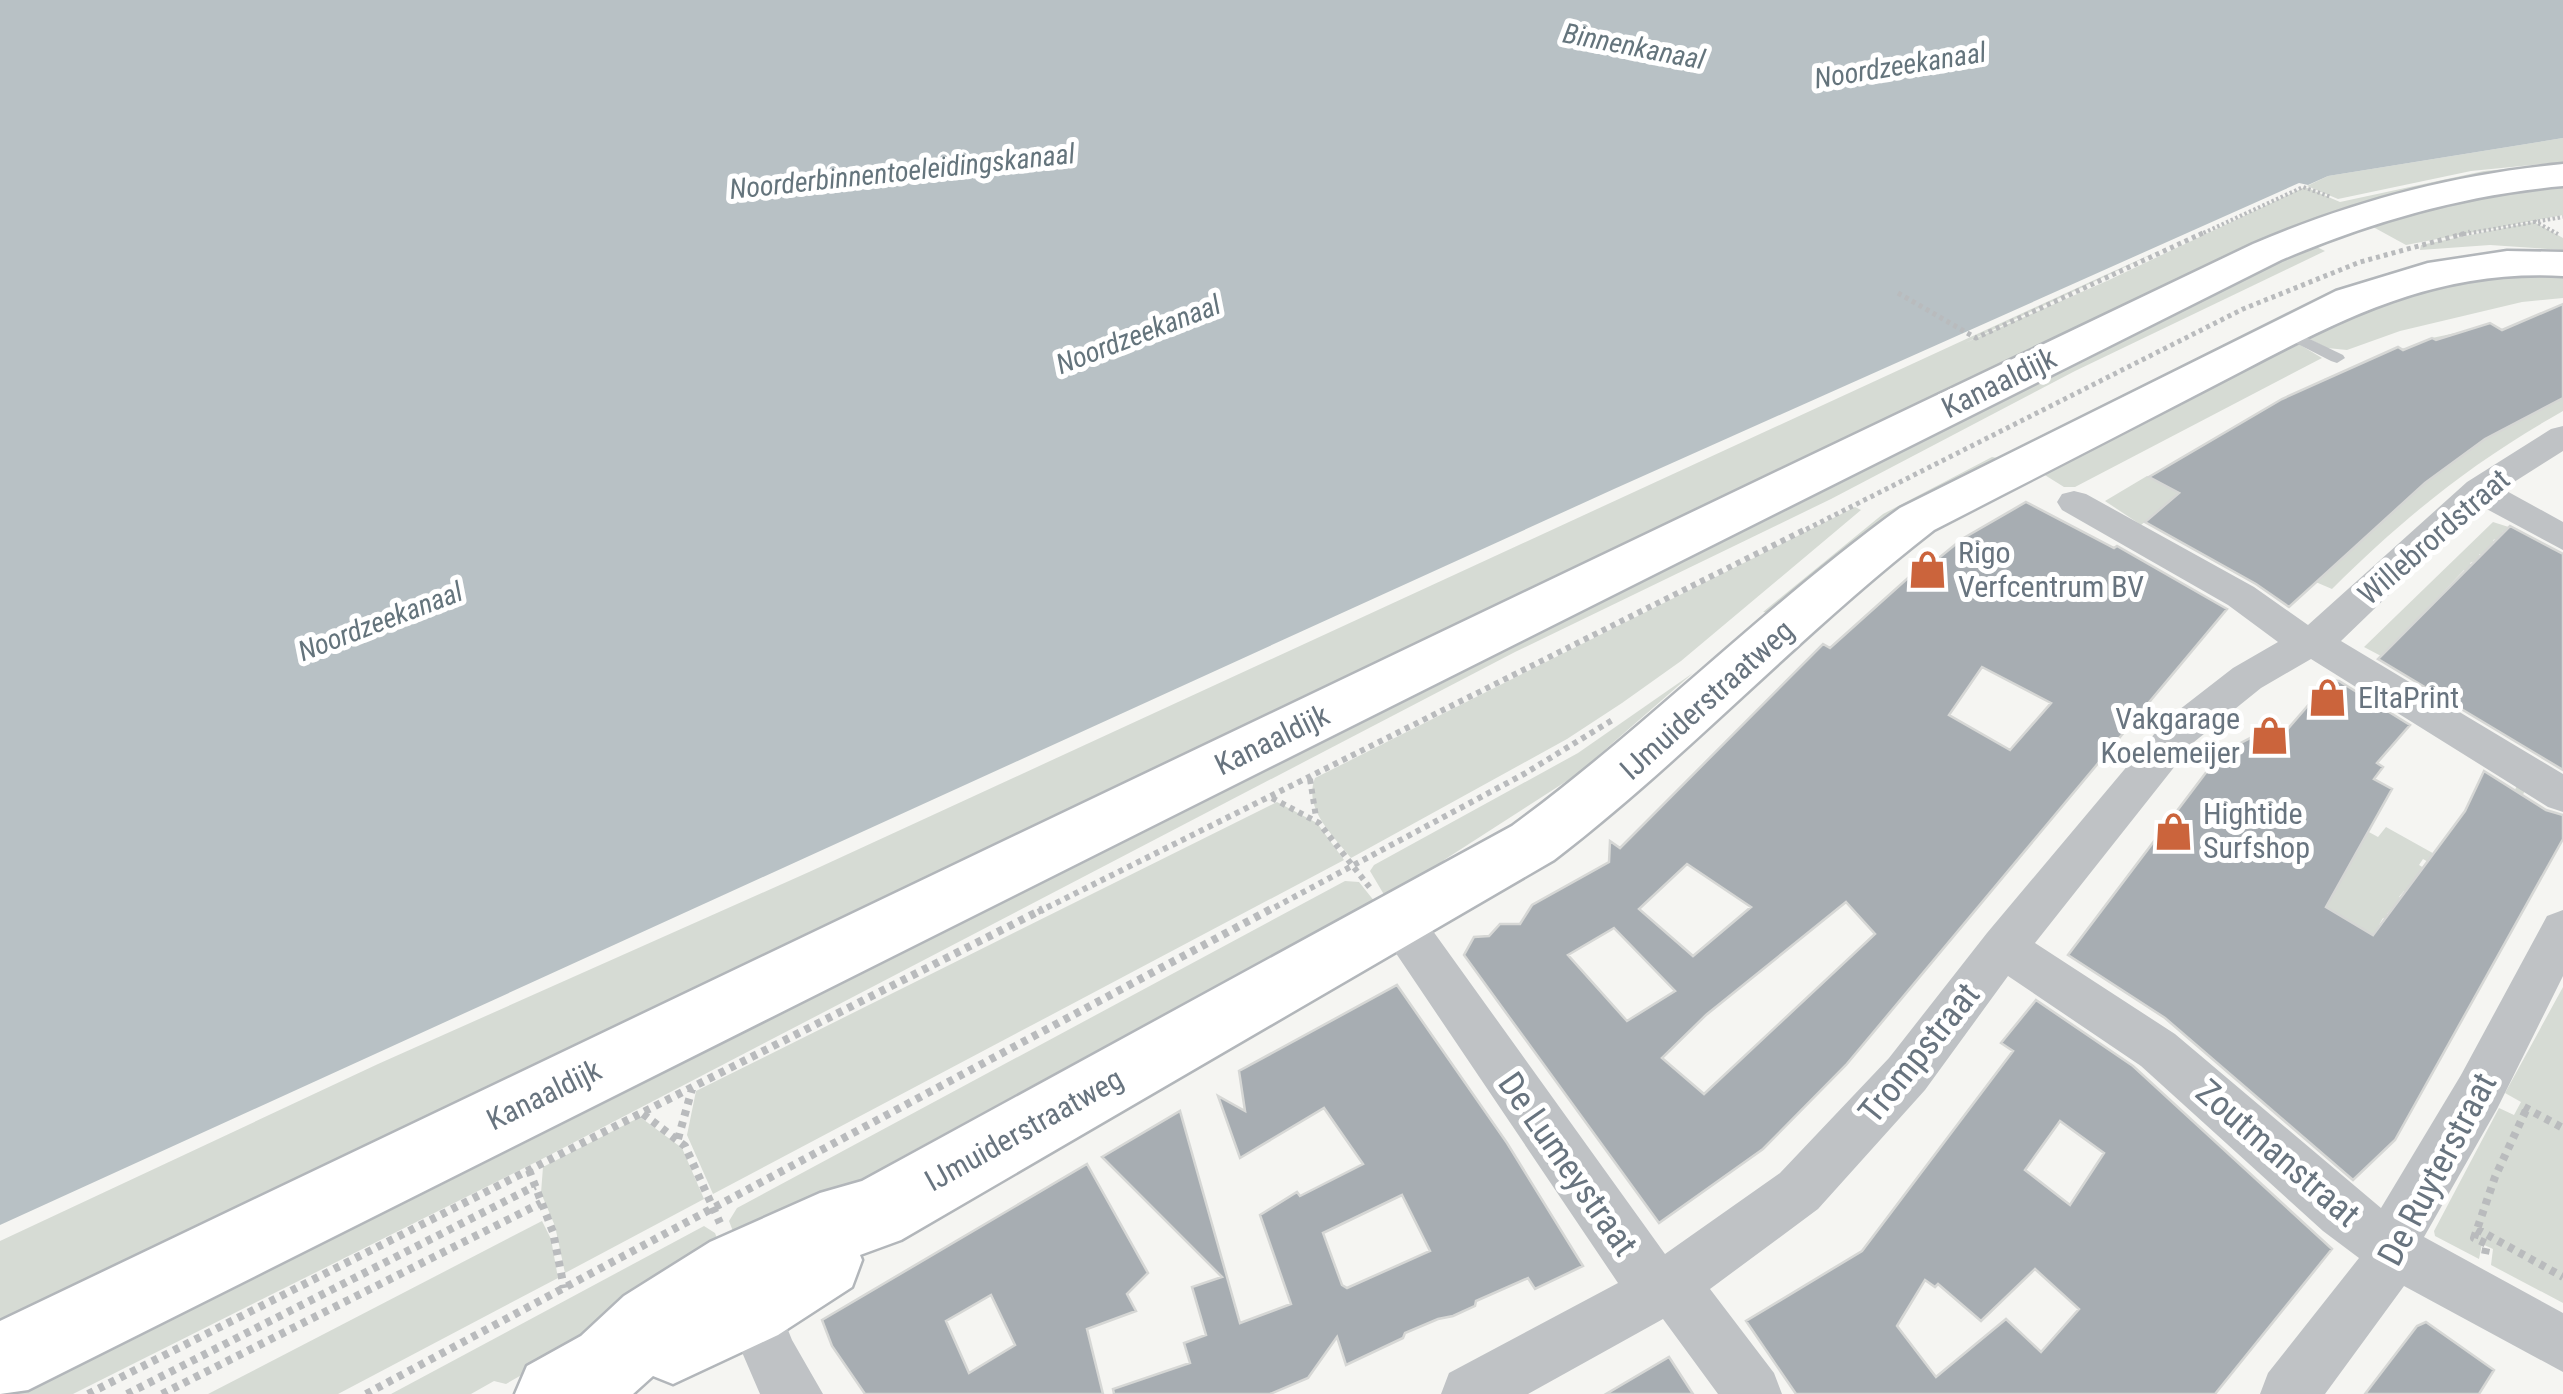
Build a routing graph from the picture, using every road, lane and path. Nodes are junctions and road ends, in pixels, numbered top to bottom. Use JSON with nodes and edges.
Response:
{"nodes":[{"id":1,"x":2563,"y":175,"type":"edge"},
{"id":2,"x":2337,"y":200,"type":"dead end"},
{"id":3,"x":2563,"y":236,"type":"edge"},
{"id":4,"x":2548,"y":242,"type":"edge"},
{"id":5,"x":1898,"y":292,"type":"dead end"},
{"id":6,"x":2285,"y":332,"type":"junction"},
{"id":7,"x":2337,"y":358,"type":"dead end"},
{"id":8,"x":2563,"y":436,"type":"edge"},
{"id":9,"x":1979,"y":441,"type":"dead end"},
{"id":10,"x":2479,"y":490,"type":"junction"},
{"id":11,"x":2074,"y":502,"type":"dead end"},
{"id":12,"x":2563,"y":538,"type":"edge"},
{"id":13,"x":2308,"y":644,"type":"junction"},
{"id":14,"x":1620,"y":715,"type":"dead end"},
{"id":15,"x":1310,"y":779,"type":"junction"},
{"id":16,"x":2563,"y":795,"type":"edge"},
{"id":17,"x":1270,"y":798,"type":"junction"},
{"id":18,"x":1319,"y":822,"type":"junction"},
{"id":19,"x":1353,"y":866,"type":"junction"},
{"id":20,"x":1398,"y":920,"type":"junction"},
{"id":21,"x":2563,"y":930,"type":"edge"},
{"id":22,"x":2004,"y":947,"type":"junction"},
{"id":23,"x":692,"y":1089,"type":"junction"},
{"id":24,"x":2479,"y":1092,"type":"junction"},
{"id":25,"x":2527,"y":1108,"type":"junction"},
{"id":26,"x":642,"y":1114,"type":"junction"},
{"id":27,"x":2563,"y":1128,"type":"edge"},
{"id":28,"x":678,"y":1138,"type":"junction"},
{"id":29,"x":529,"y":1170,"type":"junction"},
{"id":30,"x":535,"y":1186,"type":"junction"},
{"id":31,"x":541,"y":1203,"type":"junction"},
{"id":32,"x":715,"y":1208,"type":"junction"},
{"id":33,"x":875,"y":1214,"type":"junction"},
{"id":34,"x":2393,"y":1250,"type":"junction"},
{"id":35,"x":2563,"y":1277,"type":"edge"},
{"id":36,"x":1666,"y":1287,"type":"junction"},
{"id":37,"x":564,"y":1288,"type":"junction"},
{"id":38,"x":750,"y":1308,"type":"junction"},
{"id":39,"x":2563,"y":1344,"type":"edge"},
{"id":40,"x":0,"y":1362,"type":"edge"},
{"id":41,"x":582,"y":1379,"type":"edge"},
{"id":42,"x":88,"y":1394,"type":"edge"},
{"id":43,"x":127,"y":1394,"type":"edge"},
{"id":44,"x":162,"y":1394,"type":"edge"},
{"id":45,"x":366,"y":1394,"type":"edge"},
{"id":46,"x":794,"y":1394,"type":"edge"},
{"id":47,"x":1470,"y":1394,"type":"edge"},
{"id":48,"x":1753,"y":1394,"type":"edge"},
{"id":49,"x":2290,"y":1394,"type":"edge"}],
"edges":[{"from":1,"to":40,"type":"main road","name":"Kanaaldijk"},
{"from":2,"to":5,"type":"path"},
{"from":3,"to":4,"type":"path"},
{"from":4,"to":6,"type":"main road","name":"IJmuiderstraatweg"},
{"from":6,"to":7,"type":"lane"},
{"from":6,"to":20,"type":"main road","name":"IJmuiderstraatweg"},
{"from":8,"to":10,"type":"street","name":"Willebrordstraat"},
{"from":9,"to":15,"type":"path"},
{"from":10,"to":12,"type":"street"},
{"from":10,"to":13,"type":"street","name":"Willebrordstraat"},
{"from":11,"to":13,"type":"street"},
{"from":13,"to":16,"type":"street"},
{"from":13,"to":22,"type":"street","name":"Trompstraat"},
{"from":14,"to":19,"type":"path"},
{"from":15,"to":17,"type":"path"},
{"from":15,"to":18,"type":"path"},
{"from":17,"to":18,"type":"path"},
{"from":17,"to":23,"type":"path"},
{"from":18,"to":19,"type":"path"},
{"from":19,"to":32,"type":"path"},
{"from":20,"to":33,"type":"main road","name":"IJmuiderstraatweg"},
{"from":20,"to":36,"type":"street","name":"De Lumeystraat"},
{"from":21,"to":24,"type":"street","name":"De Ruyterstraat"},
{"from":22,"to":34,"type":"street","name":"Zoutmanstraat"},
{"from":22,"to":36,"type":"street","name":"Trompstraat"},
{"from":23,"to":26,"type":"path"},
{"from":23,"to":28,"type":"path"},
{"from":24,"to":25,"type":"path"},
{"from":24,"to":34,"type":"street","name":"De Ruyterstraat"},
{"from":25,"to":27,"type":"path"},
{"from":25,"to":35,"type":"path"},
{"from":26,"to":28,"type":"path"},
{"from":26,"to":29,"type":"path"},
{"from":28,"to":32,"type":"path"},
{"from":29,"to":30,"type":"path"},
{"from":29,"to":42,"type":"path"},
{"from":30,"to":31,"type":"path"},
{"from":30,"to":43,"type":"path"},
{"from":31,"to":37,"type":"path"},
{"from":31,"to":44,"type":"path"},
{"from":32,"to":37,"type":"path"},
{"from":33,"to":38,"type":"main road","name":"IJmuiderstraatweg"},
{"from":33,"to":41,"type":"main road","name":"IJmuiderstraatweg"},
{"from":34,"to":39,"type":"street","name":"Zoutmanstraat"},
{"from":34,"to":49,"type":"street","name":"De Ruyterstraat"},
{"from":36,"to":47,"type":"street","name":"Trompstraat"},
{"from":36,"to":48,"type":"street","name":"De Lumeystraat"},
{"from":37,"to":45,"type":"path"},
{"from":38,"to":41,"type":"main road","name":"IJmuiderstraatweg"},
{"from":38,"to":46,"type":"street"}]}
